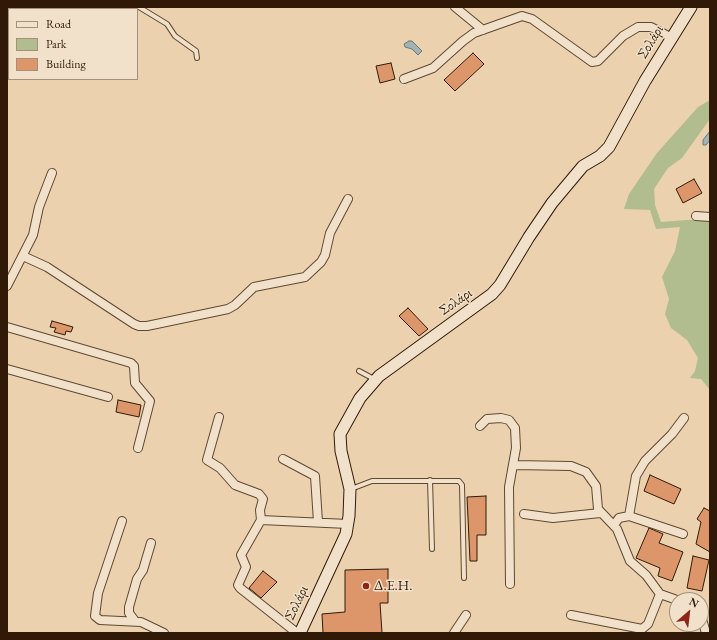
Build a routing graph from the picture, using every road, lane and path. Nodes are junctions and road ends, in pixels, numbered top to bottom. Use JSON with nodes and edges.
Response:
{"nodes":[{"id":1,"x":139,"y":7,"type":"edge"},
{"id":2,"x":455,"y":7,"type":"edge"},
{"id":3,"x":691,"y":7,"type":"edge"},
{"id":4,"x":483,"y":30,"type":"junction"},
{"id":5,"x":672,"y":38,"type":"junction"},
{"id":6,"x":198,"y":58,"type":"dead end"},
{"id":7,"x":404,"y":79,"type":"dead end"},
{"id":8,"x":52,"y":173,"type":"dead end"},
{"id":9,"x":348,"y":199,"type":"dead end"},
{"id":10,"x":696,"y":216,"type":"dead end"},
{"id":11,"x":710,"y":217,"type":"edge"},
{"id":12,"x":23,"y":256,"type":"junction"},
{"id":13,"x":7,"y":286,"type":"edge"},
{"id":14,"x":7,"y":327,"type":"edge"},
{"id":15,"x":7,"y":369,"type":"edge"},
{"id":16,"x":359,"y":370,"type":"dead end"},
{"id":17,"x":376,"y":379,"type":"junction"},
{"id":18,"x":108,"y":397,"type":"dead end"},
{"id":19,"x":219,"y":417,"type":"dead end"},
{"id":20,"x":684,"y":418,"type":"dead end"},
{"id":21,"x":480,"y":426,"type":"dead end"},
{"id":22,"x":138,"y":448,"type":"dead end"},
{"id":23,"x":283,"y":460,"type":"dead end"},
{"id":24,"x":514,"y":465,"type":"junction"},
{"id":25,"x":430,"y":480,"type":"junction"},
{"id":26,"x":350,"y":489,"type":"junction"},
{"id":27,"x":600,"y":513,"type":"junction"},
{"id":28,"x":524,"y":514,"type":"dead end"},
{"id":29,"x":629,"y":516,"type":"junction"},
{"id":30,"x":261,"y":520,"type":"junction"},
{"id":31,"x":122,"y":521,"type":"dead end"},
{"id":32,"x":318,"y":522,"type":"junction"},
{"id":33,"x":348,"y":524,"type":"junction"},
{"id":34,"x":614,"y":525,"type":"junction"},
{"id":35,"x":684,"y":534,"type":"dead end"},
{"id":36,"x":151,"y":543,"type":"dead end"},
{"id":37,"x":432,"y":549,"type":"dead end"},
{"id":38,"x":464,"y":578,"type":"dead end"},
{"id":39,"x":510,"y":584,"type":"dead end"},
{"id":40,"x":660,"y":594,"type":"junction"},
{"id":41,"x":669,"y":597,"type":"edge"},
{"id":42,"x":466,"y":615,"type":"dead end"},
{"id":43,"x":571,"y":615,"type":"dead end"},
{"id":44,"x":135,"y":621,"type":"junction"},
{"id":45,"x":164,"y":633,"type":"edge"},
{"id":46,"x":298,"y":633,"type":"edge"},
{"id":47,"x":454,"y":633,"type":"edge"}],
"edges":[{"from":1,"to":6,"type":"lane"},
{"from":2,"to":4,"type":"street"},
{"from":3,"to":5,"type":"street","name":"Σολάρι"},
{"from":4,"to":5,"type":"street"},
{"from":4,"to":7,"type":"street"},
{"from":5,"to":17,"type":"street","name":"Σολάρι"},
{"from":8,"to":12,"type":"street"},
{"from":9,"to":12,"type":"street"},
{"from":10,"to":11,"type":"street"},
{"from":12,"to":13,"type":"street"},
{"from":14,"to":22,"type":"street"},
{"from":15,"to":18,"type":"street"},
{"from":16,"to":17,"type":"lane"},
{"from":17,"to":26,"type":"street","name":"Σολάρι"},
{"from":19,"to":30,"type":"street"},
{"from":20,"to":29,"type":"street"},
{"from":21,"to":24,"type":"street"},
{"from":23,"to":32,"type":"street"},
{"from":24,"to":27,"type":"street"},
{"from":24,"to":39,"type":"street"},
{"from":25,"to":26,"type":"lane"},
{"from":25,"to":37,"type":"lane"},
{"from":25,"to":38,"type":"lane"},
{"from":26,"to":33,"type":"street","name":"Σολάρι"},
{"from":27,"to":28,"type":"street"},
{"from":27,"to":34,"type":"street"},
{"from":29,"to":34,"type":"street"},
{"from":29,"to":35,"type":"street"},
{"from":30,"to":32,"type":"street"},
{"from":30,"to":46,"type":"street"},
{"from":31,"to":44,"type":"street"},
{"from":32,"to":33,"type":"street"},
{"from":33,"to":46,"type":"street","name":"Σολάρι"},
{"from":34,"to":40,"type":"street"},
{"from":36,"to":44,"type":"street"},
{"from":40,"to":41,"type":"street"},
{"from":40,"to":43,"type":"street"},
{"from":42,"to":47,"type":"street"},
{"from":44,"to":45,"type":"street"}]}
